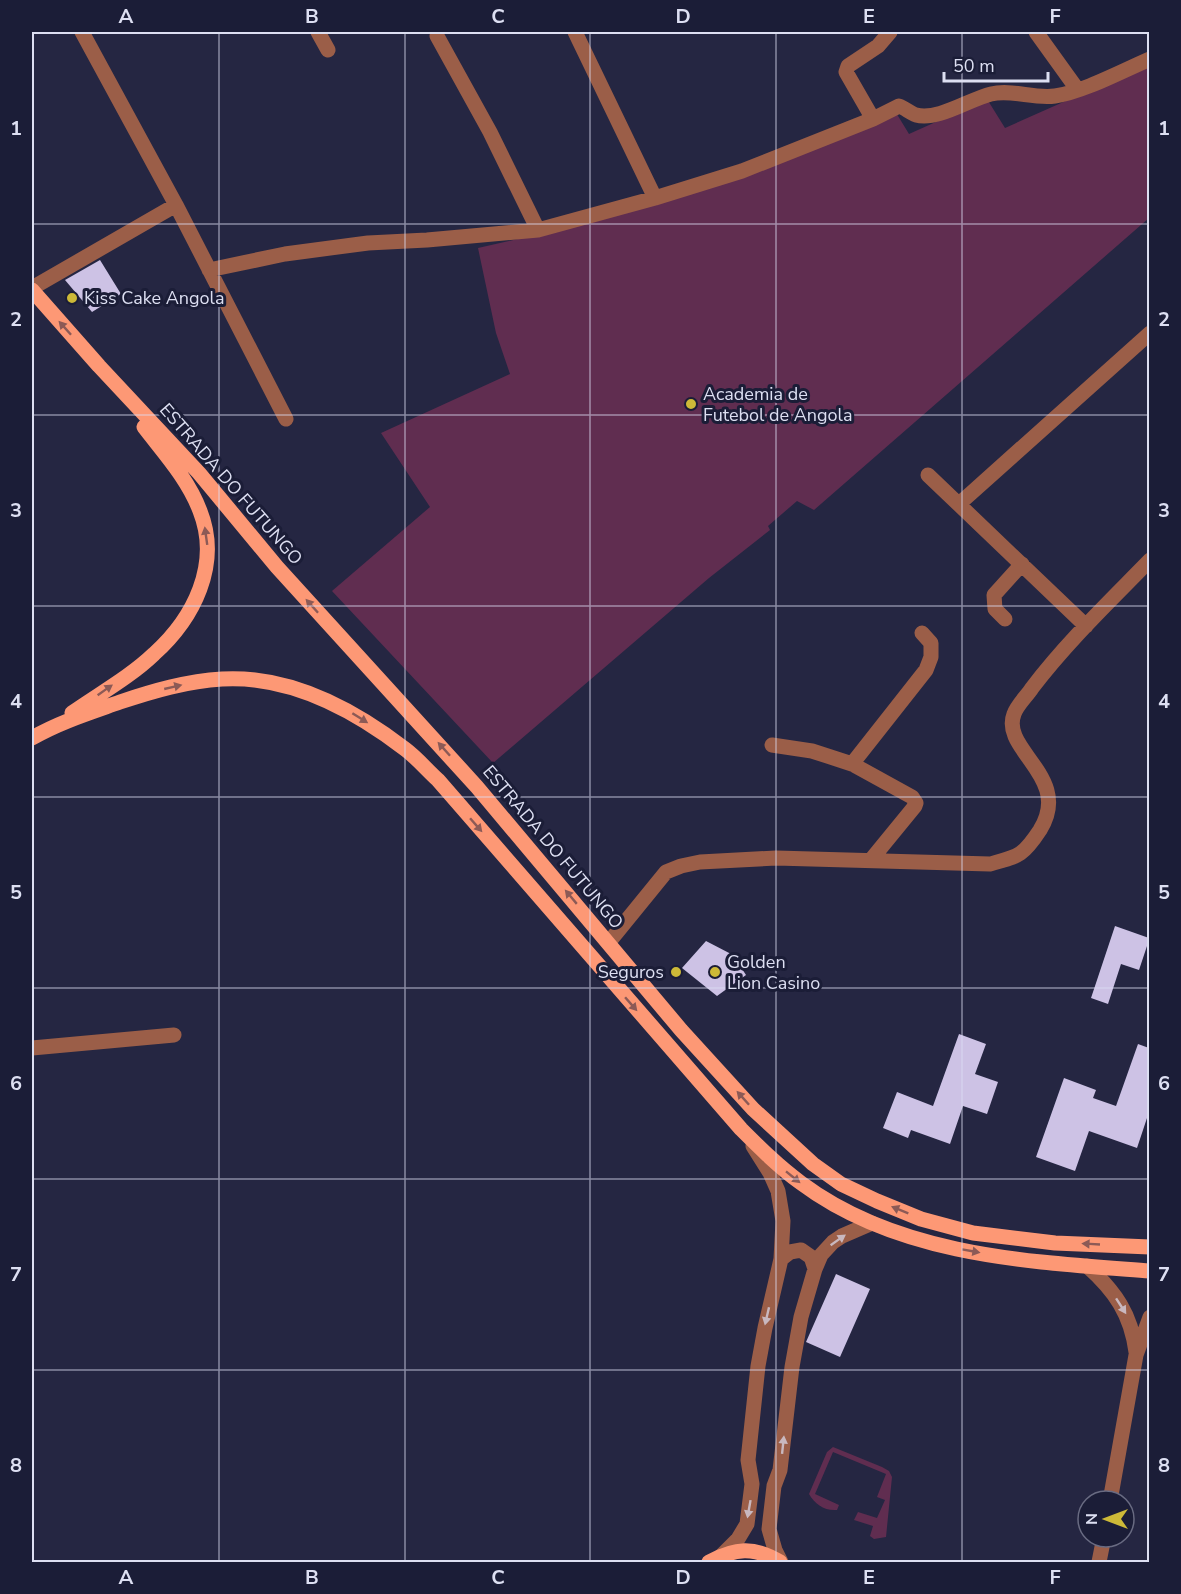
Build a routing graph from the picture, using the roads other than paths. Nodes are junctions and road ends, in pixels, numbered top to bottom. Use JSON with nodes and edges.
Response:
{"nodes":[{"id":1,"x":82,"y":32,"type":"edge"},
{"id":2,"x":318,"y":32,"type":"edge"},
{"id":3,"x":575,"y":32,"type":"edge"},
{"id":4,"x":891,"y":32,"type":"edge"},
{"id":5,"x":1036,"y":32,"type":"edge"},
{"id":6,"x":437,"y":36,"type":"dead end"},
{"id":7,"x":328,"y":50,"type":"dead end"},
{"id":8,"x":1149,"y":59,"type":"edge"},
{"id":9,"x":1077,"y":89,"type":"junction"},
{"id":10,"x":873,"y":119,"type":"junction"},
{"id":11,"x":655,"y":198,"type":"junction"},
{"id":12,"x":176,"y":205,"type":"junction"},
{"id":13,"x":537,"y":230,"type":"junction"},
{"id":14,"x":209,"y":270,"type":"junction"},
{"id":15,"x":32,"y":289,"type":"edge"},
{"id":16,"x":1149,"y":333,"type":"edge"},
{"id":17,"x":99,"y":366,"type":"junction"},
{"id":18,"x":286,"y":418,"type":"dead end"},
{"id":19,"x":928,"y":475,"type":"dead end"},
{"id":20,"x":959,"y":504,"type":"junction"},
{"id":21,"x":1149,"y":560,"type":"edge"},
{"id":22,"x":1022,"y":564,"type":"junction"},
{"id":23,"x":1005,"y":619,"type":"dead end"},
{"id":24,"x":1086,"y":626,"type":"junction"},
{"id":25,"x":922,"y":633,"type":"dead end"},
{"id":26,"x":57,"y":723,"type":"junction"},
{"id":27,"x":32,"y":738,"type":"edge"},
{"id":28,"x":772,"y":745,"type":"dead end"},
{"id":29,"x":852,"y":764,"type":"junction"},
{"id":30,"x":870,"y":861,"type":"junction"},
{"id":31,"x":609,"y":942,"type":"junction"},
{"id":32,"x":174,"y":1035,"type":"dead end"},
{"id":33,"x":32,"y":1048,"type":"edge"},
{"id":34,"x":741,"y":1129,"type":"junction"},
{"id":35,"x":872,"y":1223,"type":"junction"},
{"id":36,"x":1149,"y":1247,"type":"edge"},
{"id":37,"x":781,"y":1259,"type":"junction"},
{"id":38,"x":1087,"y":1266,"type":"junction"},
{"id":39,"x":814,"y":1269,"type":"junction"},
{"id":40,"x":1149,"y":1271,"type":"edge"},
{"id":41,"x":1149,"y":1317,"type":"edge"},
{"id":42,"x":1136,"y":1355,"type":"junction"},
{"id":43,"x":1112,"y":1489,"type":"edge"},
{"id":44,"x":715,"y":1559,"type":"edge"},
{"id":45,"x":781,"y":1563,"type":"edge"}],
"edges":[{"from":1,"to":12,"type":"street"},
{"from":2,"to":7,"type":"street"},
{"from":3,"to":11,"type":"street"},
{"from":4,"to":10,"type":"street"},
{"from":5,"to":9,"type":"street"},
{"from":6,"to":13,"type":"street"},
{"from":8,"to":9,"type":"street"},
{"from":9,"to":10,"type":"street"},
{"from":10,"to":11,"type":"street"},
{"from":11,"to":13,"type":"street"},
{"from":12,"to":14,"type":"street"},
{"from":12,"to":15,"type":"street"},
{"from":13,"to":14,"type":"street"},
{"from":14,"to":18,"type":"street"},
{"from":17,"to":15,"type":"main road","name":"ESTRADA DO FUTUNGO","one_way":true},
{"from":16,"to":20,"type":"street"},
{"from":26,"to":17,"type":"main road","one_way":true},
{"from":31,"to":17,"type":"main road","name":"ESTRADA DO FUTUNGO","one_way":true},
{"from":19,"to":20,"type":"street"},
{"from":20,"to":22,"type":"street"},
{"from":21,"to":24,"type":"street"},
{"from":22,"to":23,"type":"street"},
{"from":22,"to":24,"type":"street"},
{"from":24,"to":30,"type":"street"},
{"from":25,"to":29,"type":"street"},
{"from":26,"to":27,"type":"main road"},
{"from":26,"to":34,"type":"main road","one_way":true},
{"from":28,"to":29,"type":"street"},
{"from":29,"to":30,"type":"street"},
{"from":30,"to":31,"type":"street"},
{"from":36,"to":31,"type":"main road","name":"ESTRADA DO FUTUNGO","one_way":true},
{"from":32,"to":33,"type":"street"},
{"from":34,"to":35,"type":"main road","one_way":true},
{"from":34,"to":37,"type":"street"},
{"from":35,"to":38,"type":"main road","one_way":true},
{"from":39,"to":35,"type":"street","one_way":true},
{"from":37,"to":39,"type":"street"},
{"from":37,"to":44,"type":"street","one_way":true},
{"from":38,"to":40,"type":"main road"},
{"from":38,"to":42,"type":"street","one_way":true},
{"from":45,"to":39,"type":"street","one_way":true},
{"from":41,"to":42,"type":"street"},
{"from":42,"to":43,"type":"street"},
{"from":44,"to":45,"type":"main road"}]}
